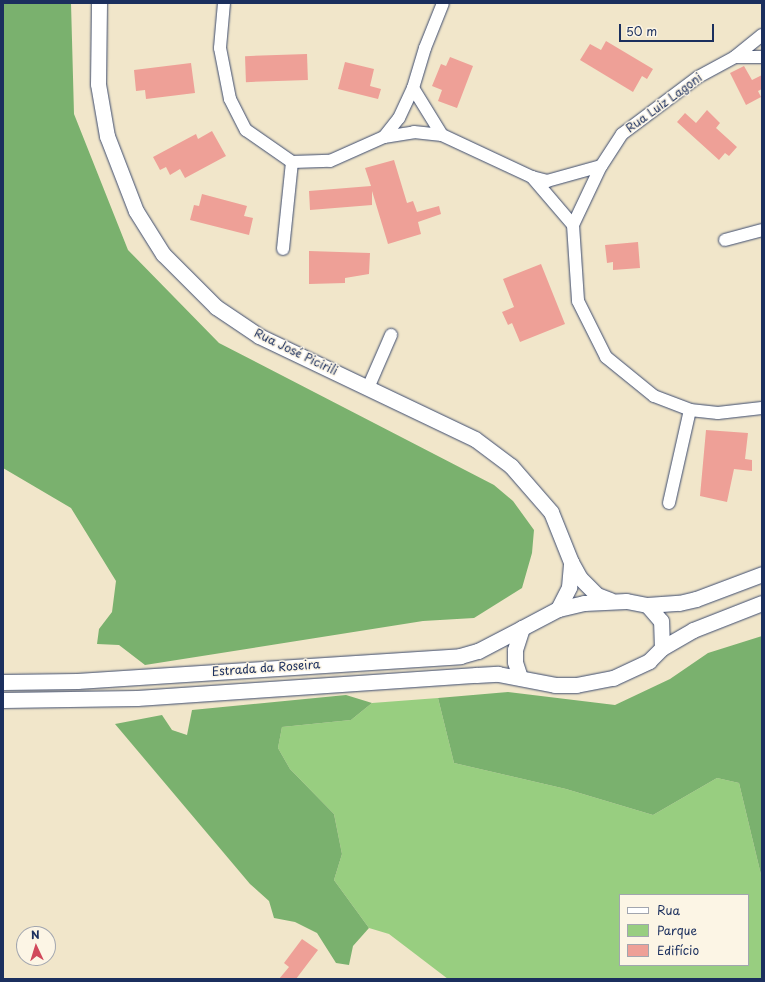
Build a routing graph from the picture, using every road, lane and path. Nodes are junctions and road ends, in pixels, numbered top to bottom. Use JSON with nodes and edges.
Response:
{"nodes":[{"id":1,"x":99,"y":3,"type":"edge"},
{"id":2,"x":224,"y":3,"type":"edge"},
{"id":3,"x":443,"y":3,"type":"edge"},
{"id":4,"x":762,"y":35,"type":"edge"},
{"id":5,"x":735,"y":57,"type":"junction"},
{"id":6,"x":762,"y":57,"type":"edge"},
{"id":7,"x":413,"y":88,"type":"junction"},
{"id":8,"x":442,"y":135,"type":"junction"},
{"id":9,"x":384,"y":137,"type":"junction"},
{"id":10,"x":292,"y":162,"type":"junction"},
{"id":11,"x":601,"y":166,"type":"junction"},
{"id":12,"x":532,"y":177,"type":"junction"},
{"id":13,"x":573,"y":225,"type":"junction"},
{"id":14,"x":762,"y":230,"type":"edge"},
{"id":15,"x":725,"y":240,"type":"dead end"},
{"id":16,"x":282,"y":249,"type":"dead end"},
{"id":17,"x":391,"y":335,"type":"dead end"},
{"id":18,"x":368,"y":388,"type":"junction"},
{"id":19,"x":762,"y":408,"type":"edge"},
{"id":20,"x":690,"y":410,"type":"junction"},
{"id":21,"x":669,"y":503,"type":"dead end"},
{"id":22,"x":571,"y":562,"type":"junction"},
{"id":23,"x":762,"y":574,"type":"edge"},
{"id":24,"x":610,"y":600,"type":"junction"},
{"id":25,"x":762,"y":603,"type":"edge"},
{"id":26,"x":647,"y":605,"type":"junction"},
{"id":27,"x":558,"y":609,"type":"junction"},
{"id":28,"x":522,"y":628,"type":"junction"},
{"id":29,"x":662,"y":648,"type":"junction"},
{"id":30,"x":520,"y":677,"type":"junction"},
{"id":31,"x":3,"y":682,"type":"edge"},
{"id":32,"x":3,"y":700,"type":"edge"}],
"edges":[{"from":1,"to":18,"type":"street","name":"Rua José Picirili"},
{"from":2,"to":10,"type":"street"},
{"from":3,"to":7,"type":"street"},
{"from":4,"to":5,"type":"street","name":"Rua Luiz Lagoni"},
{"from":5,"to":6,"type":"street","name":"Rua Luiz Lagoni"},
{"from":5,"to":11,"type":"street","name":"Rua Luiz Lagoni"},
{"from":7,"to":8,"type":"street"},
{"from":7,"to":9,"type":"street"},
{"from":8,"to":9,"type":"street"},
{"from":8,"to":12,"type":"street"},
{"from":9,"to":10,"type":"street"},
{"from":10,"to":16,"type":"street"},
{"from":11,"to":12,"type":"street"},
{"from":11,"to":13,"type":"street","name":"Rua Luiz Lagoni"},
{"from":12,"to":13,"type":"street"},
{"from":13,"to":20,"type":"street","name":"Rua Luiz Lagoni"},
{"from":14,"to":15,"type":"street"},
{"from":17,"to":18,"type":"street"},
{"from":18,"to":22,"type":"street","name":"Rua José Picirili"},
{"from":19,"to":20,"type":"street","name":"Rua Luiz Lagoni"},
{"from":20,"to":21,"type":"street"},
{"from":22,"to":24,"type":"street"},
{"from":22,"to":27,"type":"street"},
{"from":23,"to":26,"type":"street","name":"Estrada da Roseira"},
{"from":24,"to":26,"type":"street","name":"Estrada da Roseira"},
{"from":24,"to":27,"type":"street","name":"Estrada da Roseira"},
{"from":25,"to":29,"type":"street","name":"Estrada da Roseira"},
{"from":26,"to":29,"type":"street"},
{"from":27,"to":28,"type":"street","name":"Estrada da Roseira"},
{"from":28,"to":30,"type":"street"},
{"from":28,"to":31,"type":"street","name":"Estrada da Roseira"},
{"from":29,"to":30,"type":"street","name":"Estrada da Roseira"},
{"from":30,"to":32,"type":"street","name":"Estrada da Roseira"}]}
